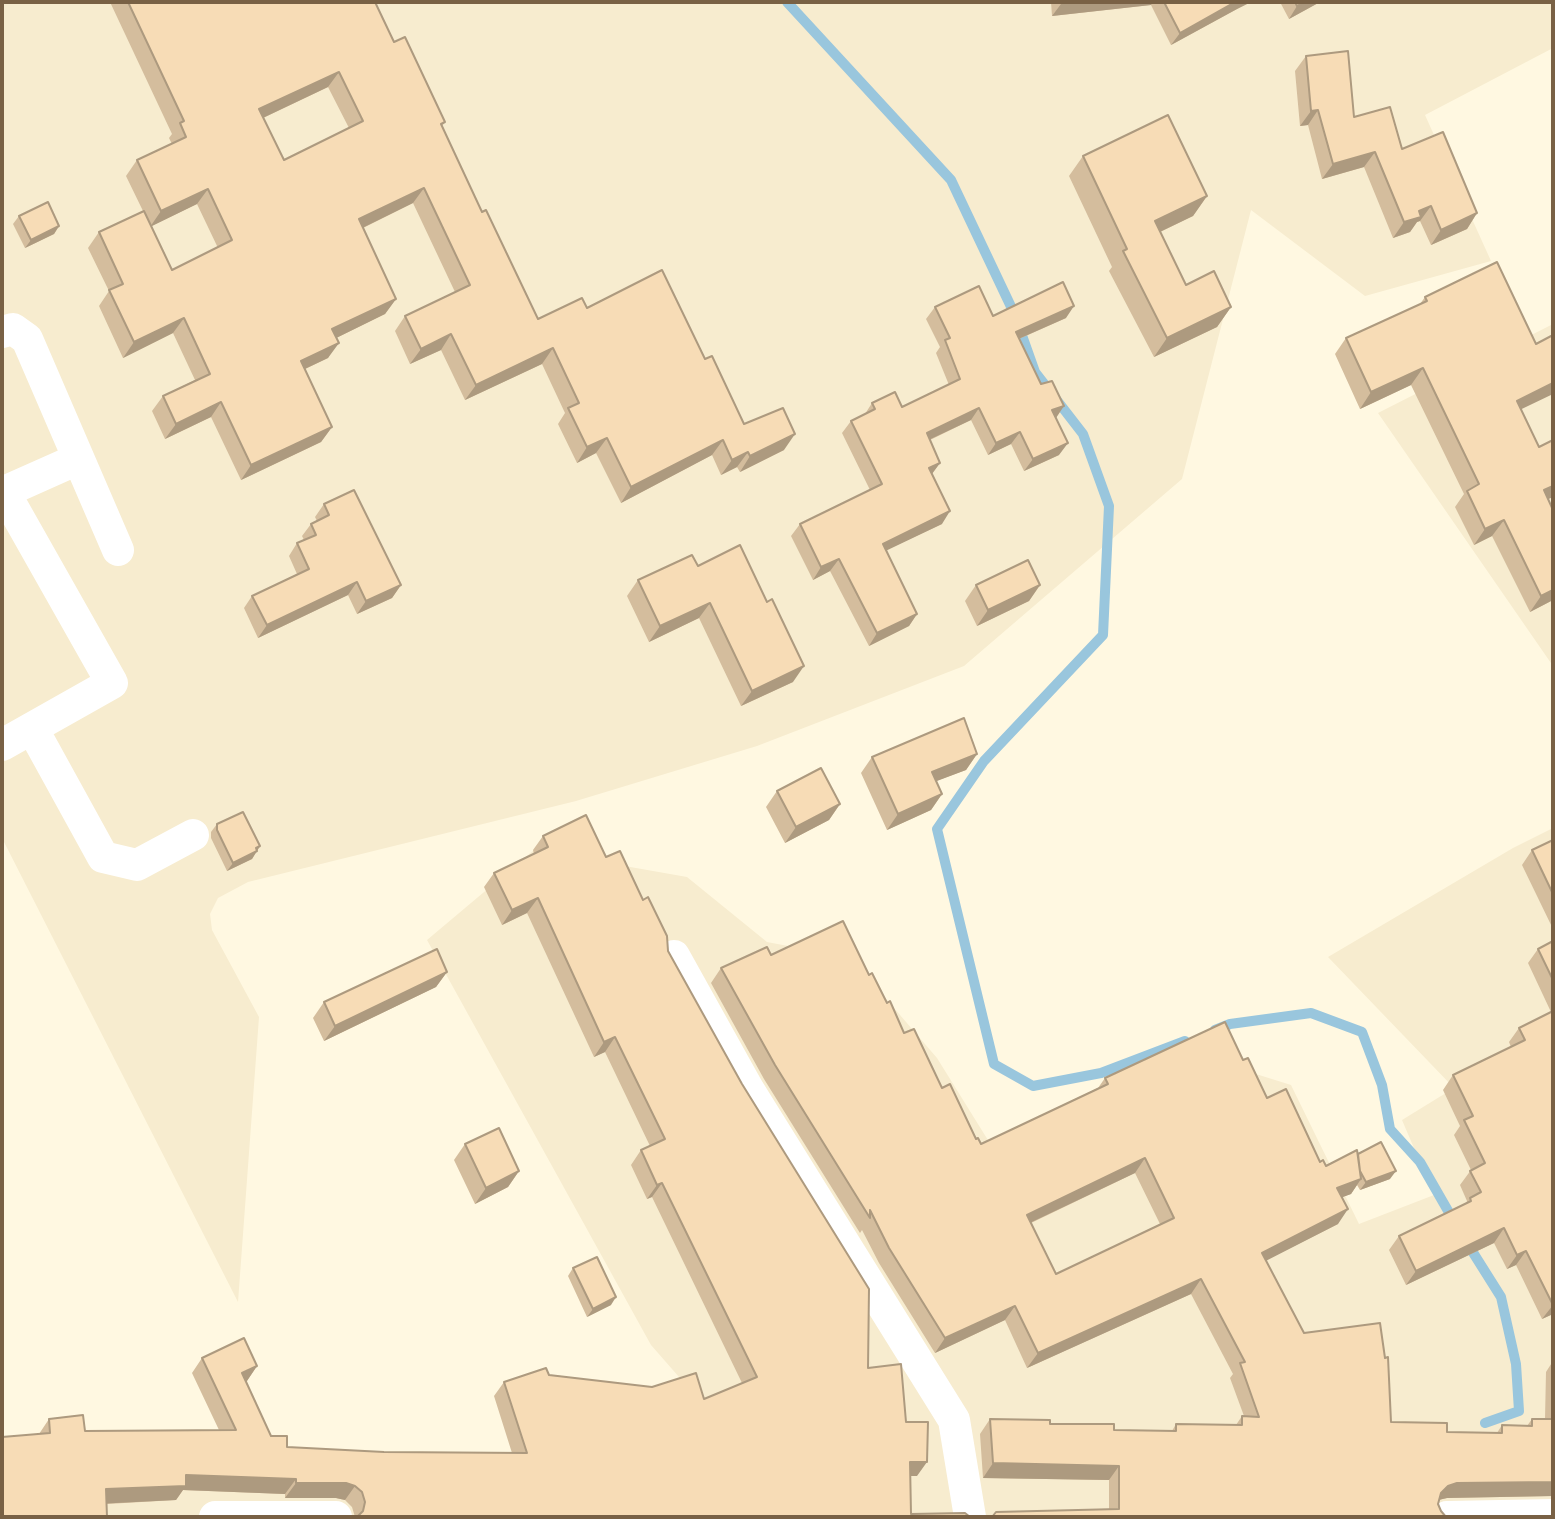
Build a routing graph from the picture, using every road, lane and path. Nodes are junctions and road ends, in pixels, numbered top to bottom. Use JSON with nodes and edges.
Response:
{"nodes":[{"id":1,"x":2,"y":332,"type":"edge"},
{"id":2,"x":78,"y":459,"type":"junction"},
{"id":3,"x":3,"y":492,"type":"edge"},
{"id":4,"x":118,"y":550,"type":"dead end"},
{"id":5,"x":32,"y":728,"type":"junction"},
{"id":6,"x":2,"y":745,"type":"edge"},
{"id":7,"x":193,"y":835,"type":"dead end"},
{"id":8,"x":674,"y":956,"type":"edge"},
{"id":9,"x":1553,"y":1515,"type":"edge"},
{"id":10,"x":215,"y":1517,"type":"edge"},
{"id":11,"x":336,"y":1517,"type":"edge"},
{"id":12,"x":970,"y":1517,"type":"edge"},
{"id":13,"x":1447,"y":1517,"type":"edge"}],
"edges":[{"from":1,"to":2,"type":"street"},
{"from":2,"to":3,"type":"street"},
{"from":2,"to":4,"type":"street"},
{"from":3,"to":5,"type":"street"},
{"from":5,"to":6,"type":"street"},
{"from":5,"to":7,"type":"street"},
{"from":8,"to":12,"type":"street"},
{"from":9,"to":13,"type":"street"},
{"from":10,"to":11,"type":"street"}]}
